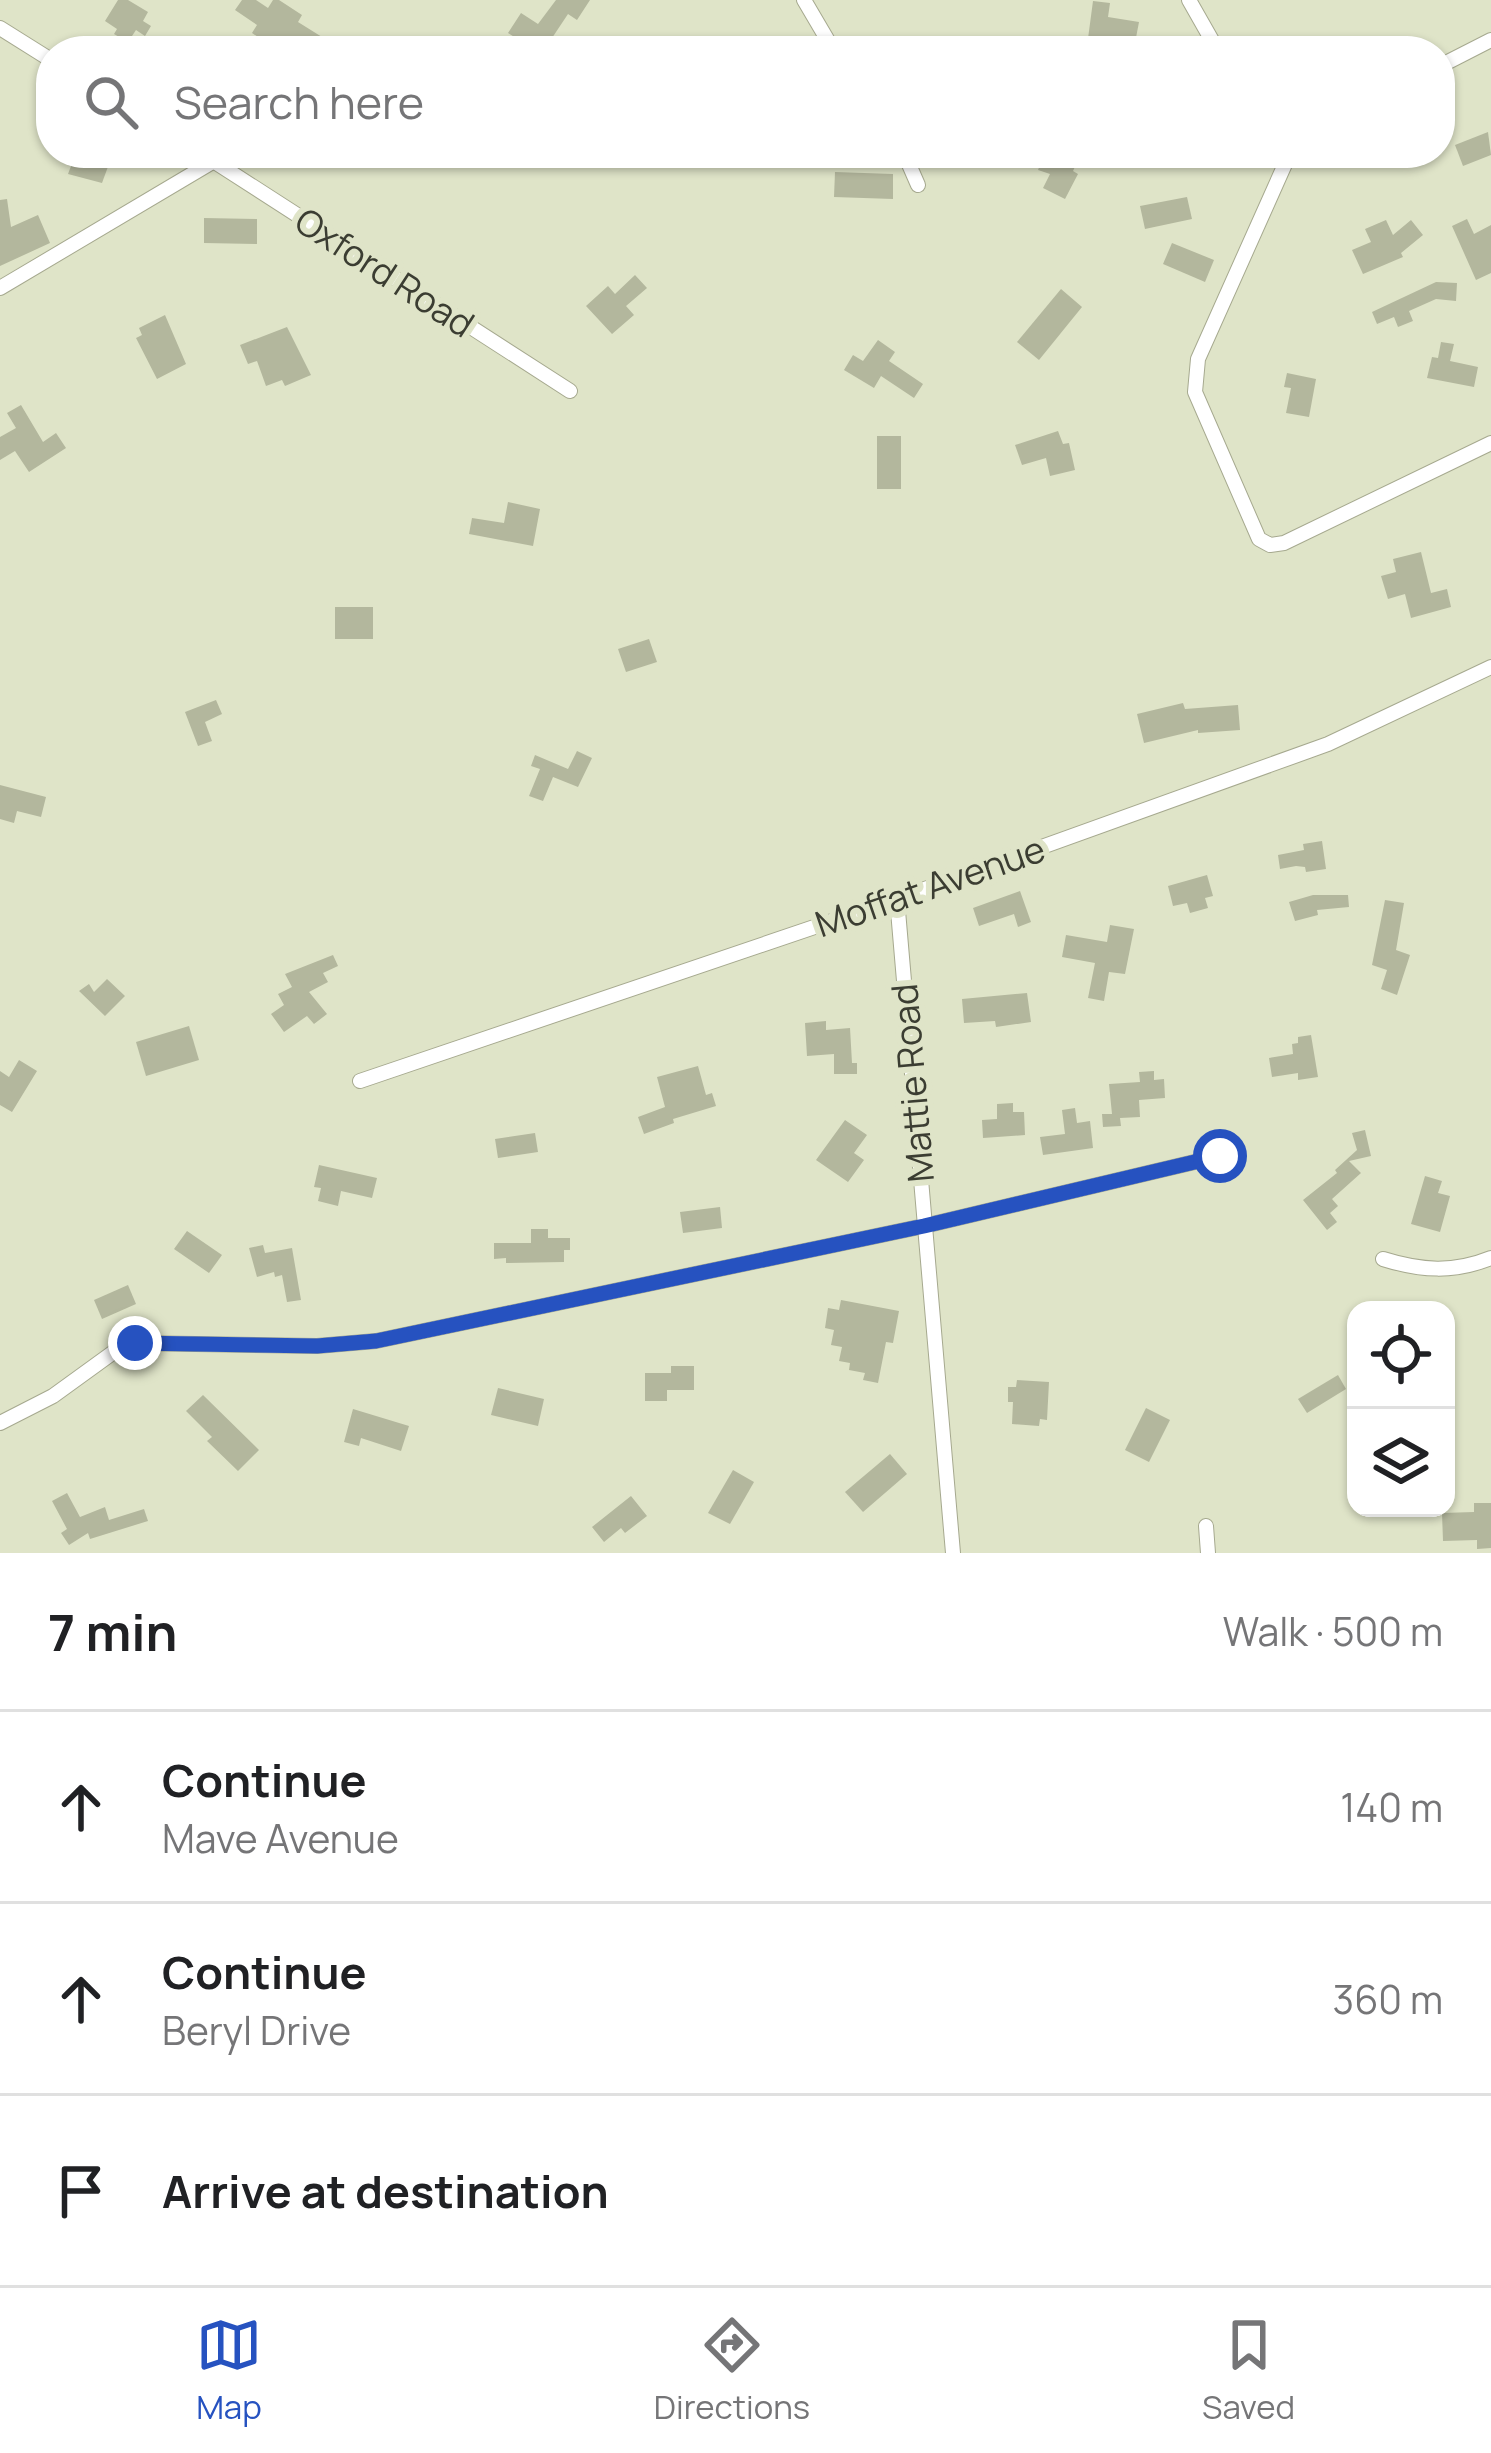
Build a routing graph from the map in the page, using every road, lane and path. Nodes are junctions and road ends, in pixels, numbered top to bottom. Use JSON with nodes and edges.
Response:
{"nodes":[{"id":1,"x":804,"y":0,"type":"edge"},
{"id":2,"x":1190,"y":0,"type":"edge"},
{"id":3,"x":0,"y":28,"type":"edge"},
{"id":4,"x":824,"y":36,"type":"edge"},
{"id":5,"x":1210,"y":36,"type":"edge"},
{"id":6,"x":1491,"y":40,"type":"edge"},
{"id":7,"x":36,"y":51,"type":"edge"},
{"id":8,"x":1455,"y":58,"type":"edge"},
{"id":9,"x":190,"y":168,"type":"edge"},
{"id":10,"x":224,"y":168,"type":"edge"},
{"id":11,"x":911,"y":168,"type":"edge"},
{"id":12,"x":1283,"y":168,"type":"edge"},
{"id":13,"x":919,"y":185,"type":"dead end"},
{"id":14,"x":0,"y":288,"type":"edge"},
{"id":15,"x":570,"y":391,"type":"dead end"},
{"id":16,"x":1491,"y":443,"type":"edge"},
{"id":17,"x":1491,"y":667,"type":"edge"},
{"id":18,"x":897,"y":899,"type":"junction"},
{"id":19,"x":360,"y":1081,"type":"dead end"},
{"id":20,"x":1220,"y":1156,"type":"dead end"},
{"id":21,"x":924,"y":1226,"type":"junction"},
{"id":22,"x":1491,"y":1258,"type":"edge"},
{"id":23,"x":1383,"y":1259,"type":"dead end"},
{"id":24,"x":0,"y":1423,"type":"edge"},
{"id":25,"x":1206,"y":1526,"type":"dead end"},
{"id":26,"x":952,"y":1553,"type":"edge"},
{"id":27,"x":1208,"y":1553,"type":"edge"}],
"edges":[{"from":1,"to":4,"type":"street"},
{"from":2,"to":5,"type":"street"},
{"from":3,"to":7,"type":"street"},
{"from":6,"to":8,"type":"street"},
{"from":9,"to":14,"type":"street"},
{"from":10,"to":15,"type":"street","name":"Oxford Road"},
{"from":11,"to":13,"type":"street"},
{"from":12,"to":16,"type":"street"},
{"from":17,"to":18,"type":"street","name":"Moffat Avenue"},
{"from":18,"to":19,"type":"street","name":"Moffat Avenue"},
{"from":18,"to":21,"type":"street","name":"Mattie Road"},
{"from":20,"to":21,"type":"street"},
{"from":21,"to":24,"type":"street"},
{"from":21,"to":26,"type":"street","name":"Mattie Road"},
{"from":22,"to":23,"type":"street"},
{"from":25,"to":27,"type":"street"}]}
